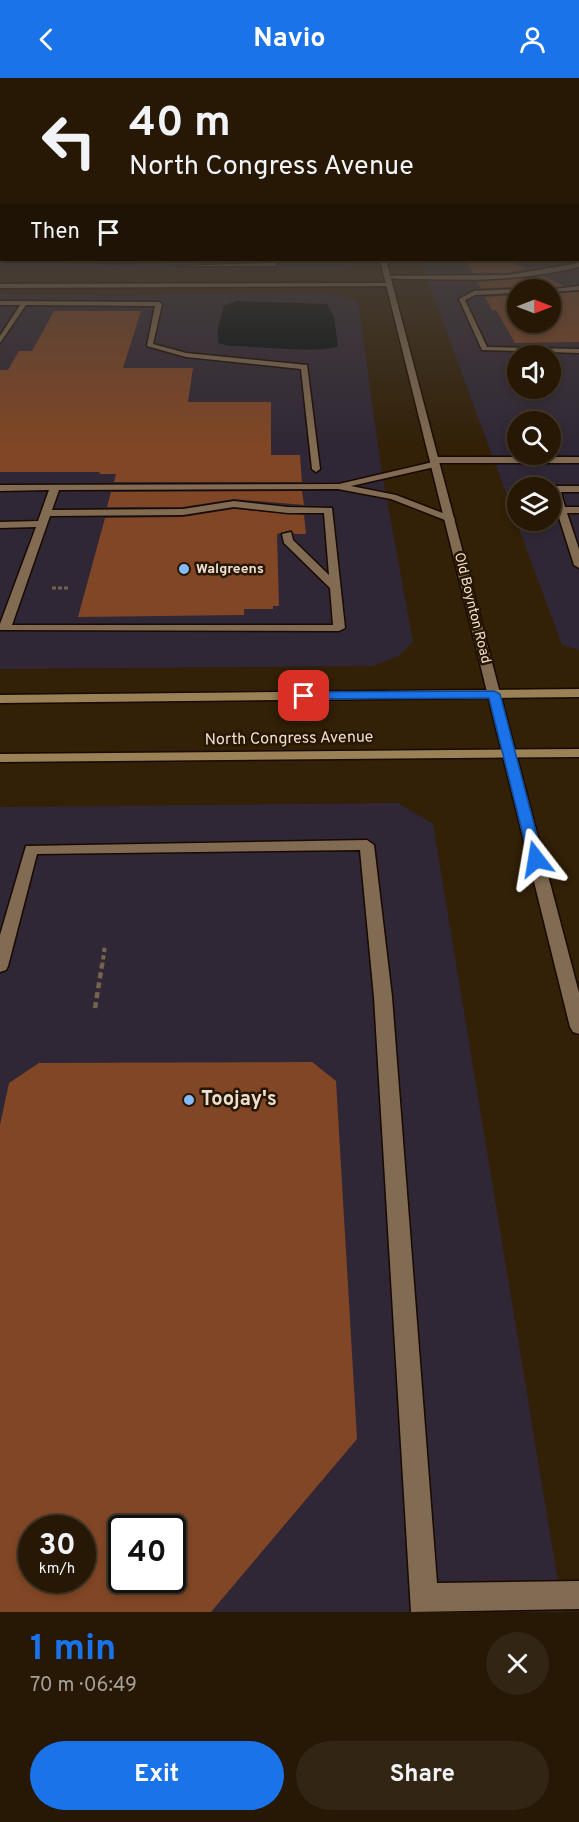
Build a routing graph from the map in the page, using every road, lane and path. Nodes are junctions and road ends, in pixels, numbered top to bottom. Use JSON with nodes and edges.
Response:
{"nodes":[{"id":1,"x":23,"y":305,"type":"edge"},
{"id":2,"x":159,"y":305,"type":"edge"},
{"id":3,"x":395,"y":305,"type":"edge"},
{"id":4,"x":464,"y":305,"type":"edge"},
{"id":5,"x":0,"y":341,"type":"edge"},
{"id":6,"x":579,"y":351,"type":"edge"},
{"id":7,"x":579,"y":460,"type":"edge"},
{"id":8,"x":435,"y":462,"type":"junction"},
{"id":9,"x":316,"y":469,"type":"dead end"},
{"id":10,"x":338,"y":486,"type":"junction"},
{"id":11,"x":234,"y":487,"type":"junction"},
{"id":12,"x":0,"y":488,"type":"edge"},
{"id":13,"x":55,"y":488,"type":"junction"},
{"id":14,"x":561,"y":489,"type":"edge"},
{"id":15,"x":579,"y":489,"type":"edge"},
{"id":16,"x":234,"y":504,"type":"junction"},
{"id":17,"x":561,"y":510,"type":"edge"},
{"id":18,"x":579,"y":510,"type":"edge"},
{"id":19,"x":45,"y":513,"type":"junction"},
{"id":20,"x":561,"y":513,"type":"edge"},
{"id":21,"x":450,"y":519,"type":"junction"},
{"id":22,"x":41,"y":524,"type":"junction"},
{"id":23,"x":0,"y":525,"type":"edge"},
{"id":24,"x":287,"y":534,"type":"dead end"},
{"id":25,"x":579,"y":565,"type":"edge"},
{"id":26,"x":336,"y":588,"type":"junction"},
{"id":27,"x":2,"y":627,"type":"edge"},
{"id":28,"x":579,"y":693,"type":"edge"},
{"id":29,"x":494,"y":694,"type":"junction"},
{"id":30,"x":0,"y":699,"type":"edge"},
{"id":31,"x":509,"y":753,"type":"junction"},
{"id":32,"x":579,"y":753,"type":"edge"},
{"id":33,"x":0,"y":758,"type":"edge"},
{"id":34,"x":105,"y":945,"type":"dead end"},
{"id":35,"x":0,"y":966,"type":"edge"},
{"id":36,"x":95,"y":1008,"type":"dead end"},
{"id":37,"x":579,"y":1027,"type":"edge"},
{"id":38,"x":579,"y":1595,"type":"edge"},
{"id":39,"x":425,"y":1604,"type":"edge"}],
"edges":[{"from":1,"to":5,"type":"street"},
{"from":2,"to":9,"type":"street"},
{"from":3,"to":8,"type":"street","name":"Old Boynton Road"},
{"from":4,"to":6,"type":"street"},
{"from":7,"to":8,"type":"street"},
{"from":8,"to":10,"type":"street"},
{"from":8,"to":21,"type":"street","name":"Old Boynton Road"},
{"from":10,"to":11,"type":"street"},
{"from":10,"to":21,"type":"street"},
{"from":11,"to":13,"type":"street"},
{"from":11,"to":16,"type":"street"},
{"from":12,"to":13,"type":"street"},
{"from":13,"to":19,"type":"street"},
{"from":14,"to":15,"type":"street"},
{"from":16,"to":19,"type":"street"},
{"from":16,"to":26,"type":"street"},
{"from":17,"to":18,"type":"street"},
{"from":19,"to":22,"type":"street"},
{"from":20,"to":25,"type":"street"},
{"from":21,"to":29,"type":"street","name":"Old Boynton Road"},
{"from":22,"to":23,"type":"street"},
{"from":22,"to":27,"type":"street"},
{"from":24,"to":26,"type":"street"},
{"from":26,"to":27,"type":"street"},
{"from":28,"to":29,"type":"main road"},
{"from":29,"to":30,"type":"main road"},
{"from":29,"to":31,"type":"street","name":"Old Boynton Road"},
{"from":31,"to":32,"type":"main road","name":"North Congress Avenue"},
{"from":31,"to":33,"type":"main road","name":"North Congress Avenue"},
{"from":31,"to":37,"type":"street","name":"Old Boynton Road"},
{"from":34,"to":36,"type":"path"},
{"from":35,"to":39,"type":"street"},
{"from":38,"to":39,"type":"street"}]}
